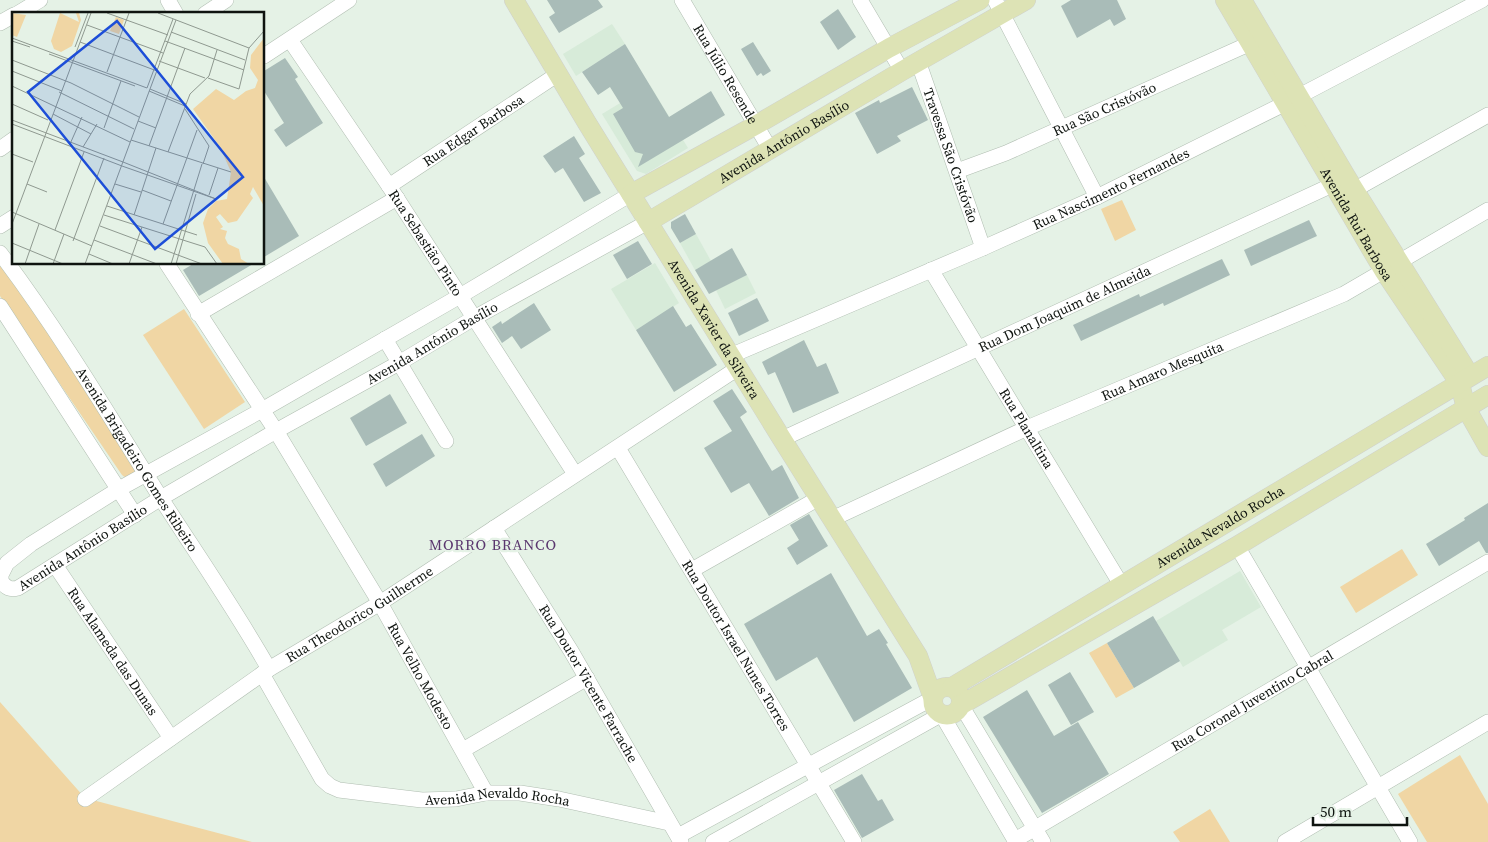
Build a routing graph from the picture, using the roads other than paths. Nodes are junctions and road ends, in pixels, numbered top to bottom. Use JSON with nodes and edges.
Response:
{"nodes":[{"id":1,"x":40,"y":0,"type":"edge"},
{"id":2,"x":168,"y":0,"type":"edge"},
{"id":3,"x":226,"y":0,"type":"edge"},
{"id":4,"x":349,"y":0,"type":"edge"},
{"id":5,"x":514,"y":0,"type":"edge"},
{"id":6,"x":682,"y":0,"type":"edge"},
{"id":7,"x":860,"y":0,"type":"edge"},
{"id":8,"x":980,"y":0,"type":"edge"},
{"id":9,"x":1026,"y":0,"type":"edge"},
{"id":10,"x":1225,"y":0,"type":"edge"},
{"id":11,"x":1242,"y":0,"type":"edge"},
{"id":12,"x":1482,"y":0,"type":"edge"},
{"id":13,"x":998,"y":7,"type":"edge"},
{"id":14,"x":20,"y":12,"type":"edge"},
{"id":15,"x":175,"y":12,"type":"edge"},
{"id":16,"x":208,"y":12,"type":"edge"},
{"id":17,"x":12,"y":17,"type":"edge"},
{"id":18,"x":0,"y":23,"type":"edge"},
{"id":19,"x":290,"y":40,"type":"junction"},
{"id":20,"x":1251,"y":43,"type":"junction"},
{"id":21,"x":889,"y":48,"type":"junction"},
{"id":22,"x":265,"y":55,"type":"edge"},
{"id":23,"x":918,"y":61,"type":"junction"},
{"id":24,"x":902,"y":71,"type":"junction"},
{"id":25,"x":558,"y":74,"type":"junction"},
{"id":26,"x":1292,"y":99,"type":"junction"},
{"id":27,"x":1488,"y":115,"type":"edge"},
{"id":28,"x":756,"y":125,"type":"junction"},
{"id":29,"x":1062,"y":127,"type":"junction"},
{"id":30,"x":12,"y":141,"type":"edge"},
{"id":31,"x":0,"y":149,"type":"edge"},
{"id":32,"x":770,"y":149,"type":"junction"},
{"id":33,"x":957,"y":171,"type":"junction"},
{"id":34,"x":1344,"y":188,"type":"junction"},
{"id":35,"x":393,"y":192,"type":"junction"},
{"id":36,"x":631,"y":194,"type":"junction"},
{"id":37,"x":1097,"y":197,"type":"junction"},
{"id":38,"x":1488,"y":210,"type":"edge"},
{"id":39,"x":12,"y":218,"type":"edge"},
{"id":40,"x":648,"y":222,"type":"junction"},
{"id":41,"x":0,"y":226,"type":"edge"},
{"id":42,"x":983,"y":248,"type":"junction"},
{"id":43,"x":0,"y":253,"type":"edge"},
{"id":44,"x":168,"y":265,"type":"edge"},
{"id":45,"x":1392,"y":267,"type":"junction"},
{"id":46,"x":932,"y":270,"type":"junction"},
{"id":47,"x":460,"y":296,"type":"junction"},
{"id":48,"x":0,"y":306,"type":"edge"},
{"id":49,"x":198,"y":314,"type":"junction"},
{"id":50,"x":474,"y":318,"type":"junction"},
{"id":51,"x":385,"y":339,"type":"junction"},
{"id":52,"x":980,"y":348,"type":"junction"},
{"id":53,"x":734,"y":362,"type":"junction"},
{"id":54,"x":399,"y":363,"type":"junction"},
{"id":55,"x":1488,"y":366,"type":"edge"},
{"id":56,"x":1465,"y":380,"type":"junction"},
{"id":57,"x":1486,"y":400,"type":"edge"},
{"id":58,"x":1466,"y":408,"type":"junction"},
{"id":59,"x":262,"y":410,"type":"junction"},
{"id":60,"x":1027,"y":428,"type":"junction"},
{"id":61,"x":276,"y":431,"type":"junction"},
{"id":62,"x":782,"y":440,"type":"junction"},
{"id":63,"x":446,"y":441,"type":"dead end"},
{"id":64,"x":1488,"y":447,"type":"edge"},
{"id":65,"x":618,"y":448,"type":"junction"},
{"id":66,"x":146,"y":473,"type":"junction"},
{"id":67,"x":575,"y":474,"type":"junction"},
{"id":68,"x":119,"y":489,"type":"junction"},
{"id":69,"x":161,"y":498,"type":"junction"},
{"id":70,"x":818,"y":498,"type":"junction"},
{"id":71,"x":136,"y":514,"type":"junction"},
{"id":72,"x":832,"y":519,"type":"junction"},
{"id":73,"x":494,"y":528,"type":"junction"},
{"id":74,"x":1237,"y":546,"type":"junction"},
{"id":75,"x":1488,"y":562,"type":"edge"},
{"id":76,"x":55,"y":565,"type":"junction"},
{"id":77,"x":692,"y":570,"type":"junction"},
{"id":78,"x":1122,"y":586,"type":"junction"},
{"id":79,"x":380,"y":603,"type":"junction"},
{"id":80,"x":918,"y":656,"type":"junction"},
{"id":81,"x":1308,"y":668,"type":"junction"},
{"id":82,"x":266,"y":672,"type":"junction"},
{"id":83,"x":587,"y":678,"type":"junction"},
{"id":84,"x":952,"y":687,"type":"junction"},
{"id":85,"x":961,"y":705,"type":"junction"},
{"id":86,"x":938,"y":706,"type":"junction"},
{"id":87,"x":1488,"y":722,"type":"edge"},
{"id":88,"x":170,"y":738,"type":"junction"},
{"id":89,"x":463,"y":750,"type":"junction"},
{"id":90,"x":808,"y":765,"type":"junction"},
{"id":91,"x":327,"y":783,"type":"joint"},
{"id":92,"x":819,"y":783,"type":"junction"},
{"id":93,"x":1378,"y":787,"type":"junction"},
{"id":94,"x":486,"y":793,"type":"junction"},
{"id":95,"x":85,"y":798,"type":"dead end"},
{"id":96,"x":669,"y":823,"type":"junction"},
{"id":97,"x":1034,"y":828,"type":"junction"},
{"id":98,"x":679,"y":839,"type":"edge"},
{"id":99,"x":1016,"y":841,"type":"edge"},
{"id":100,"x":713,"y":842,"type":"edge"},
{"id":101,"x":854,"y":842,"type":"edge"},
{"id":102,"x":1042,"y":842,"type":"edge"},
{"id":103,"x":1286,"y":842,"type":"edge"},
{"id":104,"x":1410,"y":842,"type":"edge"}],
"edges":[{"from":1,"to":14,"type":"street"},
{"from":2,"to":15,"type":"street"},
{"from":3,"to":16,"type":"street"},
{"from":4,"to":19,"type":"street"},
{"from":5,"to":25,"type":"main road","name":"Avenida Xavier da Silveira"},
{"from":6,"to":28,"type":"street","name":"Rua Júlio Resende"},
{"from":7,"to":21,"type":"street"},
{"from":8,"to":21,"type":"main road","name":"Avenida Antônio Basílio"},
{"from":9,"to":13,"type":"main road","name":"Avenida Antônio Basílio"},
{"from":10,"to":20,"type":"main road","name":"Avenida Rui Barbosa"},
{"from":11,"to":26,"type":"main road","name":"Avenida Rui Barbosa"},
{"from":12,"to":26,"type":"street","name":"Rua Nascimento Fernandes"},
{"from":13,"to":23,"type":"main road","name":"Avenida Antônio Basílio"},
{"from":13,"to":29,"type":"street"},
{"from":17,"to":18,"type":"street"},
{"from":19,"to":22,"type":"street"},
{"from":19,"to":35,"type":"street","name":"Rua Sebastião Pinto"},
{"from":20,"to":26,"type":"main road","name":"Avenida Rui Barbosa"},
{"from":20,"to":29,"type":"street","name":"Rua São Cristóvão"},
{"from":21,"to":24,"type":"street"},
{"from":21,"to":28,"type":"main road","name":"Avenida Antônio Basílio"},
{"from":23,"to":24,"type":"main road","name":"Avenida Antônio Basílio"},
{"from":23,"to":33,"type":"street","name":"Travessa São Cristóvão"},
{"from":24,"to":32,"type":"main road","name":"Avenida Antônio Basílio"},
{"from":25,"to":35,"type":"street","name":"Rua Edgar Barbosa"},
{"from":25,"to":36,"type":"main road","name":"Avenida Xavier da Silveira"},
{"from":26,"to":34,"type":"main road","name":"Avenida Rui Barbosa"},
{"from":26,"to":37,"type":"street","name":"Rua Nascimento Fernandes"},
{"from":27,"to":34,"type":"street","name":"Rua Dom Joaquim de Almeida"},
{"from":28,"to":32,"type":"street","name":"Rua Júlio Resende"},
{"from":28,"to":36,"type":"main road","name":"Avenida Antônio Basílio"},
{"from":29,"to":33,"type":"street","name":"Rua São Cristóvão"},
{"from":29,"to":37,"type":"street"},
{"from":30,"to":31,"type":"street"},
{"from":32,"to":40,"type":"main road","name":"Avenida Antônio Basílio"},
{"from":33,"to":42,"type":"street","name":"Travessa São Cristóvão"},
{"from":34,"to":45,"type":"main road","name":"Avenida Rui Barbosa"},
{"from":34,"to":52,"type":"street","name":"Rua Dom Joaquim de Almeida"},
{"from":35,"to":47,"type":"street","name":"Rua Sebastião Pinto"},
{"from":35,"to":49,"type":"street","name":"Rua Edgar Barbosa"},
{"from":36,"to":40,"type":"main road","name":"Avenida Xavier da Silveira"},
{"from":36,"to":47,"type":"street","name":"Avenida Antônio Basílio"},
{"from":37,"to":42,"type":"street","name":"Rua Nascimento Fernandes"},
{"from":38,"to":45,"type":"street","name":"Rua Amaro Mesquita"},
{"from":39,"to":41,"type":"street"},
{"from":40,"to":50,"type":"street","name":"Avenida Antônio Basílio"},
{"from":40,"to":53,"type":"main road","name":"Avenida Xavier da Silveira"},
{"from":42,"to":46,"type":"street","name":"Rua Nascimento Fernandes"},
{"from":43,"to":66,"type":"street","name":"Avenida Brigadeiro Gomes Ribeiro"},
{"from":44,"to":49,"type":"street"},
{"from":45,"to":56,"type":"main road","name":"Avenida Rui Barbosa"},
{"from":45,"to":60,"type":"street","name":"Rua Amaro Mesquita"},
{"from":46,"to":52,"type":"street","name":"Rua Planaltina"},
{"from":46,"to":53,"type":"street","name":"Rua Nascimento Fernandes"},
{"from":47,"to":50,"type":"street","name":"Rua Sebastião Pinto"},
{"from":47,"to":51,"type":"street","name":"Avenida Antônio Basílio"},
{"from":48,"to":68,"type":"street"},
{"from":49,"to":59,"type":"street"},
{"from":50,"to":54,"type":"street","name":"Avenida Antônio Basílio"},
{"from":50,"to":67,"type":"street","name":"Rua Sebastião Pinto"},
{"from":51,"to":54,"type":"street"},
{"from":51,"to":59,"type":"street","name":"Avenida Antônio Basílio"},
{"from":52,"to":60,"type":"street","name":"Rua Planaltina"},
{"from":52,"to":62,"type":"street","name":"Rua Dom Joaquim de Almeida"},
{"from":53,"to":62,"type":"main road","name":"Avenida Xavier da Silveira"},
{"from":53,"to":65,"type":"street","name":"Rua Theodorico Guilherme"},
{"from":54,"to":61,"type":"street","name":"Avenida Antônio Basílio"},
{"from":54,"to":63,"type":"street"},
{"from":55,"to":56,"type":"main road","name":"Avenida Nevaldo Rocha"},
{"from":56,"to":57,"type":"main road","name":"Avenida Rui Barbosa"},
{"from":56,"to":58,"type":"main road","name":"Avenida Rui Barbosa"},
{"from":56,"to":78,"type":"main road","name":"Avenida Nevaldo Rocha"},
{"from":57,"to":58,"type":"main road","name":"Avenida Nevaldo Rocha"},
{"from":58,"to":64,"type":"main road","name":"Avenida Rui Barbosa"},
{"from":58,"to":74,"type":"main road","name":"Avenida Nevaldo Rocha"},
{"from":59,"to":61,"type":"street","name":"Rua Velho Modesto"},
{"from":59,"to":66,"type":"street","name":"Avenida Antônio Basílio"},
{"from":60,"to":72,"type":"street","name":"Rua Amaro Mesquita"},
{"from":60,"to":78,"type":"street","name":"Rua Planaltina"},
{"from":61,"to":69,"type":"street","name":"Avenida Antônio Basílio"},
{"from":61,"to":79,"type":"street","name":"Rua Velho Modesto"},
{"from":62,"to":70,"type":"main road","name":"Avenida Xavier da Silveira"},
{"from":65,"to":67,"type":"street","name":"Rua Theodorico Guilherme"},
{"from":65,"to":77,"type":"street","name":"Rua Doutor Israel Nunes Torres"},
{"from":66,"to":68,"type":"street","name":"Avenida Antônio Basílio"},
{"from":66,"to":69,"type":"street","name":"Avenida Brigadeiro Gomes Ribeiro"},
{"from":67,"to":73,"type":"street","name":"Rua Theodorico Guilherme"},
{"from":68,"to":71,"type":"street"},
{"from":68,"to":76,"type":"street","name":"Avenida Antônio Basílio"},
{"from":69,"to":71,"type":"street","name":"Avenida Antônio Basílio"},
{"from":69,"to":82,"type":"street","name":"Avenida Brigadeiro Gomes Ribeiro"},
{"from":70,"to":72,"type":"main road","name":"Avenida Xavier da Silveira"},
{"from":70,"to":77,"type":"street"},
{"from":71,"to":76,"type":"street","name":"Avenida Antônio Basílio"},
{"from":72,"to":80,"type":"main road","name":"Avenida Xavier da Silveira"},
{"from":73,"to":79,"type":"street","name":"Rua Theodorico Guilherme"},
{"from":73,"to":83,"type":"street","name":"Rua Doutor Vicente Farrache"},
{"from":74,"to":81,"type":"street"},
{"from":74,"to":85,"type":"main road","name":"Avenida Nevaldo Rocha"},
{"from":75,"to":81,"type":"street","name":"Rua Coronel Juventino Cabral"},
{"from":76,"to":88,"type":"street","name":"Rua Alameda das Dunas"},
{"from":77,"to":90,"type":"street","name":"Rua Doutor Israel Nunes Torres"},
{"from":78,"to":84,"type":"main road","name":"Avenida Nevaldo Rocha"},
{"from":79,"to":82,"type":"street","name":"Rua Theodorico Guilherme"},
{"from":79,"to":89,"type":"street","name":"Rua Velho Modesto"},
{"from":80,"to":84,"type":"main road","name":"Avenida Xavier da Silveira"},
{"from":80,"to":86,"type":"main road","name":"Avenida Xavier da Silveira"},
{"from":81,"to":93,"type":"street"},
{"from":81,"to":97,"type":"street","name":"Rua Coronel Juventino Cabral"},
{"from":82,"to":88,"type":"street","name":"Rua Theodorico Guilherme"},
{"from":82,"to":91,"type":"street","name":"Avenida Brigadeiro Gomes Ribeiro"},
{"from":83,"to":89,"type":"street"},
{"from":83,"to":96,"type":"street","name":"Rua Doutor Vicente Farrache"},
{"from":84,"to":85,"type":"main road"},
{"from":84,"to":86,"type":"main road"},
{"from":85,"to":86,"type":"main road"},
{"from":85,"to":97,"type":"street"},
{"from":86,"to":90,"type":"street"},
{"from":86,"to":92,"type":"street"},
{"from":86,"to":99,"type":"street","name":"Avenida Xavier da Silveira"},
{"from":87,"to":93,"type":"street"},
{"from":88,"to":95,"type":"street","name":"Rua Theodorico Guilherme"},
{"from":89,"to":94,"type":"street","name":"Rua Velho Modesto"},
{"from":90,"to":92,"type":"street","name":"Rua Doutor Israel Nunes Torres"},
{"from":90,"to":98,"type":"street"},
{"from":91,"to":94,"type":"street","name":"Avenida Nevaldo Rocha"},
{"from":92,"to":100,"type":"street"},
{"from":92,"to":101,"type":"street","name":"Rua Doutor Israel Nunes Torres"},
{"from":93,"to":103,"type":"street"},
{"from":93,"to":104,"type":"street"},
{"from":94,"to":96,"type":"street","name":"Avenida Nevaldo Rocha"},
{"from":96,"to":98,"type":"street","name":"Rua Doutor Vicente Farrache"},
{"from":97,"to":99,"type":"street","name":"Rua Coronel Juventino Cabral"},
{"from":97,"to":102,"type":"street"}]}
